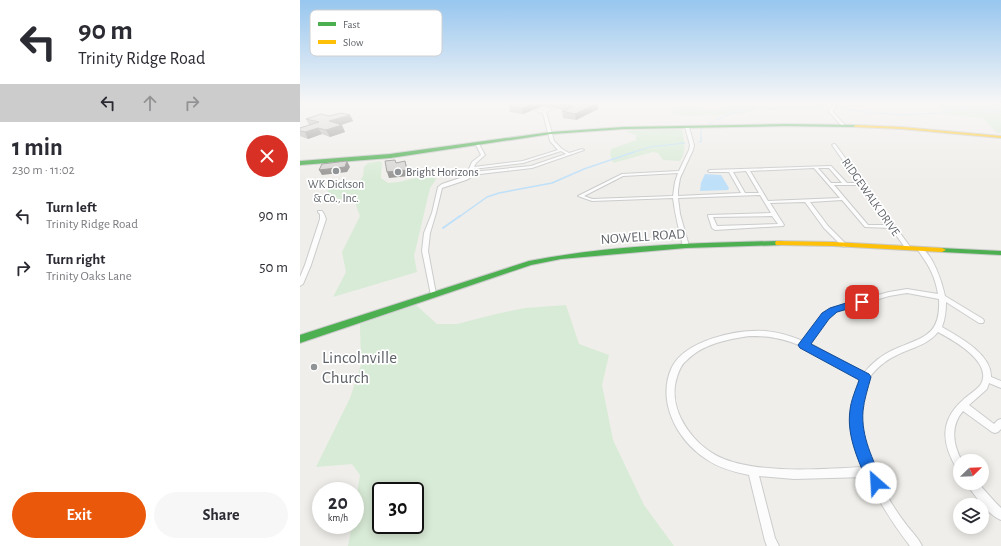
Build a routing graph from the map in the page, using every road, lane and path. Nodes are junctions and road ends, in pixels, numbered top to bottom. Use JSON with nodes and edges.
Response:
{"nodes":[{"id":1,"x":550,"y":129,"type":"edge"},
{"id":2,"x":599,"y":129,"type":"edge"},
{"id":3,"x":688,"y":129,"type":"edge"},
{"id":4,"x":915,"y":129,"type":"edge"},
{"id":5,"x":551,"y":133,"type":"junction"},
{"id":6,"x":1001,"y":136,"type":"edge"},
{"id":7,"x":477,"y":143,"type":"junction"},
{"id":8,"x":834,"y":145,"type":"dead end"},
{"id":9,"x":561,"y":150,"type":"junction"},
{"id":10,"x":582,"y":150,"type":"dead end"},
{"id":11,"x":569,"y":154,"type":"junction"},
{"id":12,"x":300,"y":163,"type":"edge"},
{"id":13,"x":815,"y":167,"type":"junction"},
{"id":14,"x":472,"y":168,"type":"junction"},
{"id":15,"x":730,"y":170,"type":"junction"},
{"id":16,"x":747,"y":170,"type":"junction"},
{"id":17,"x":710,"y":171,"type":"dead end"},
{"id":18,"x":681,"y":172,"type":"junction"},
{"id":19,"x":469,"y":174,"type":"junction"},
{"id":20,"x":830,"y":184,"type":"junction"},
{"id":21,"x":846,"y":184,"type":"junction"},
{"id":22,"x":862,"y":184,"type":"junction"},
{"id":23,"x":761,"y":194,"type":"junction"},
{"id":24,"x":744,"y":195,"type":"junction"},
{"id":25,"x":676,"y":197,"type":"junction"},
{"id":26,"x":844,"y":199,"type":"junction"},
{"id":27,"x":806,"y":200,"type":"junction"},
{"id":28,"x":767,"y":202,"type":"junction"},
{"id":29,"x":320,"y":212,"type":"dead end"},
{"id":30,"x":774,"y":214,"type":"junction"},
{"id":31,"x":826,"y":227,"type":"junction"},
{"id":32,"x":893,"y":227,"type":"junction"},
{"id":33,"x":833,"y":244,"type":"junction"},
{"id":34,"x":844,"y":245,"type":"junction"},
{"id":35,"x":686,"y":246,"type":"junction"},
{"id":36,"x":908,"y":248,"type":"junction"},
{"id":37,"x":920,"y":249,"type":"junction"},
{"id":38,"x":1001,"y":253,"type":"edge"},
{"id":39,"x":300,"y":284,"type":"edge"},
{"id":40,"x":433,"y":294,"type":"junction"},
{"id":41,"x":942,"y":296,"type":"junction"},
{"id":42,"x":981,"y":321,"type":"dead end"},
{"id":43,"x":938,"y":328,"type":"junction"},
{"id":44,"x":300,"y":339,"type":"edge"},
{"id":45,"x":804,"y":345,"type":"junction"},
{"id":46,"x":865,"y":377,"type":"junction"},
{"id":47,"x":987,"y":379,"type":"junction"},
{"id":48,"x":1001,"y":386,"type":"edge"},
{"id":49,"x":963,"y":406,"type":"junction"},
{"id":50,"x":1001,"y":423,"type":"edge"},
{"id":51,"x":955,"y":454,"type":"edge"},
{"id":52,"x":753,"y":472,"type":"junction"},
{"id":53,"x":870,"y":472,"type":"junction"},
{"id":54,"x":977,"y":490,"type":"edge"},
{"id":55,"x":1001,"y":515,"type":"edge"},
{"id":56,"x":774,"y":546,"type":"edge"},
{"id":57,"x":917,"y":546,"type":"edge"}],
"edges":[{"from":1,"to":5,"type":"street"},
{"from":2,"to":5,"type":"street"},
{"from":3,"to":18,"type":"street"},
{"from":4,"to":6,"type":"street"},
{"from":5,"to":7,"type":"street"},
{"from":5,"to":9,"type":"street"},
{"from":7,"to":12,"type":"street"},
{"from":7,"to":14,"type":"street"},
{"from":8,"to":22,"type":"street","name":"RIDGEWALK DRIVE"},
{"from":9,"to":11,"type":"street"},
{"from":9,"to":14,"type":"street"},
{"from":10,"to":11,"type":"street"},
{"from":11,"to":19,"type":"street"},
{"from":13,"to":16,"type":"street"},
{"from":13,"to":20,"type":"street"},
{"from":13,"to":21,"type":"street"},
{"from":14,"to":19,"type":"street"},
{"from":15,"to":16,"type":"street"},
{"from":15,"to":17,"type":"street"},
{"from":15,"to":24,"type":"street"},
{"from":16,"to":23,"type":"street"},
{"from":18,"to":25,"type":"street"},
{"from":18,"to":25,"type":"street"},
{"from":19,"to":40,"type":"street"},
{"from":20,"to":21,"type":"street"},
{"from":20,"to":26,"type":"street"},
{"from":21,"to":22,"type":"street"},
{"from":22,"to":32,"type":"street","name":"RIDGEWALK DRIVE"},
{"from":23,"to":24,"type":"street"},
{"from":23,"to":28,"type":"street"},
{"from":24,"to":25,"type":"street"},
{"from":25,"to":35,"type":"street"},
{"from":26,"to":27,"type":"street"},
{"from":26,"to":32,"type":"street"},
{"from":27,"to":28,"type":"street"},
{"from":27,"to":31,"type":"street"},
{"from":28,"to":30,"type":"street"},
{"from":29,"to":39,"type":"street"},
{"from":30,"to":30,"type":"street"},
{"from":31,"to":33,"type":"street"},
{"from":31,"to":34,"type":"street"},
{"from":32,"to":36,"type":"street","name":"RIDGEWALK DRIVE"},
{"from":33,"to":34,"type":"street","name":"NOWELL ROAD"},
{"from":33,"to":35,"type":"street","name":"NOWELL ROAD"},
{"from":34,"to":36,"type":"street","name":"NOWELL ROAD"},
{"from":35,"to":40,"type":"street","name":"NOWELL ROAD"},
{"from":36,"to":37,"type":"street","name":"NOWELL ROAD"},
{"from":37,"to":38,"type":"street","name":"NOWELL ROAD"},
{"from":37,"to":41,"type":"street"},
{"from":40,"to":44,"type":"street","name":"NOWELL ROAD"},
{"from":41,"to":42,"type":"street"},
{"from":41,"to":43,"type":"street"},
{"from":41,"to":45,"type":"street"},
{"from":43,"to":46,"type":"street"},
{"from":43,"to":47,"type":"street"},
{"from":45,"to":46,"type":"street"},
{"from":45,"to":52,"type":"street"},
{"from":46,"to":53,"type":"street"},
{"from":47,"to":48,"type":"street"},
{"from":47,"to":49,"type":"street"},
{"from":49,"to":50,"type":"street"},
{"from":49,"to":51,"type":"street"},
{"from":52,"to":53,"type":"street"},
{"from":52,"to":56,"type":"street"},
{"from":53,"to":57,"type":"street"},
{"from":54,"to":55,"type":"street"}]}
